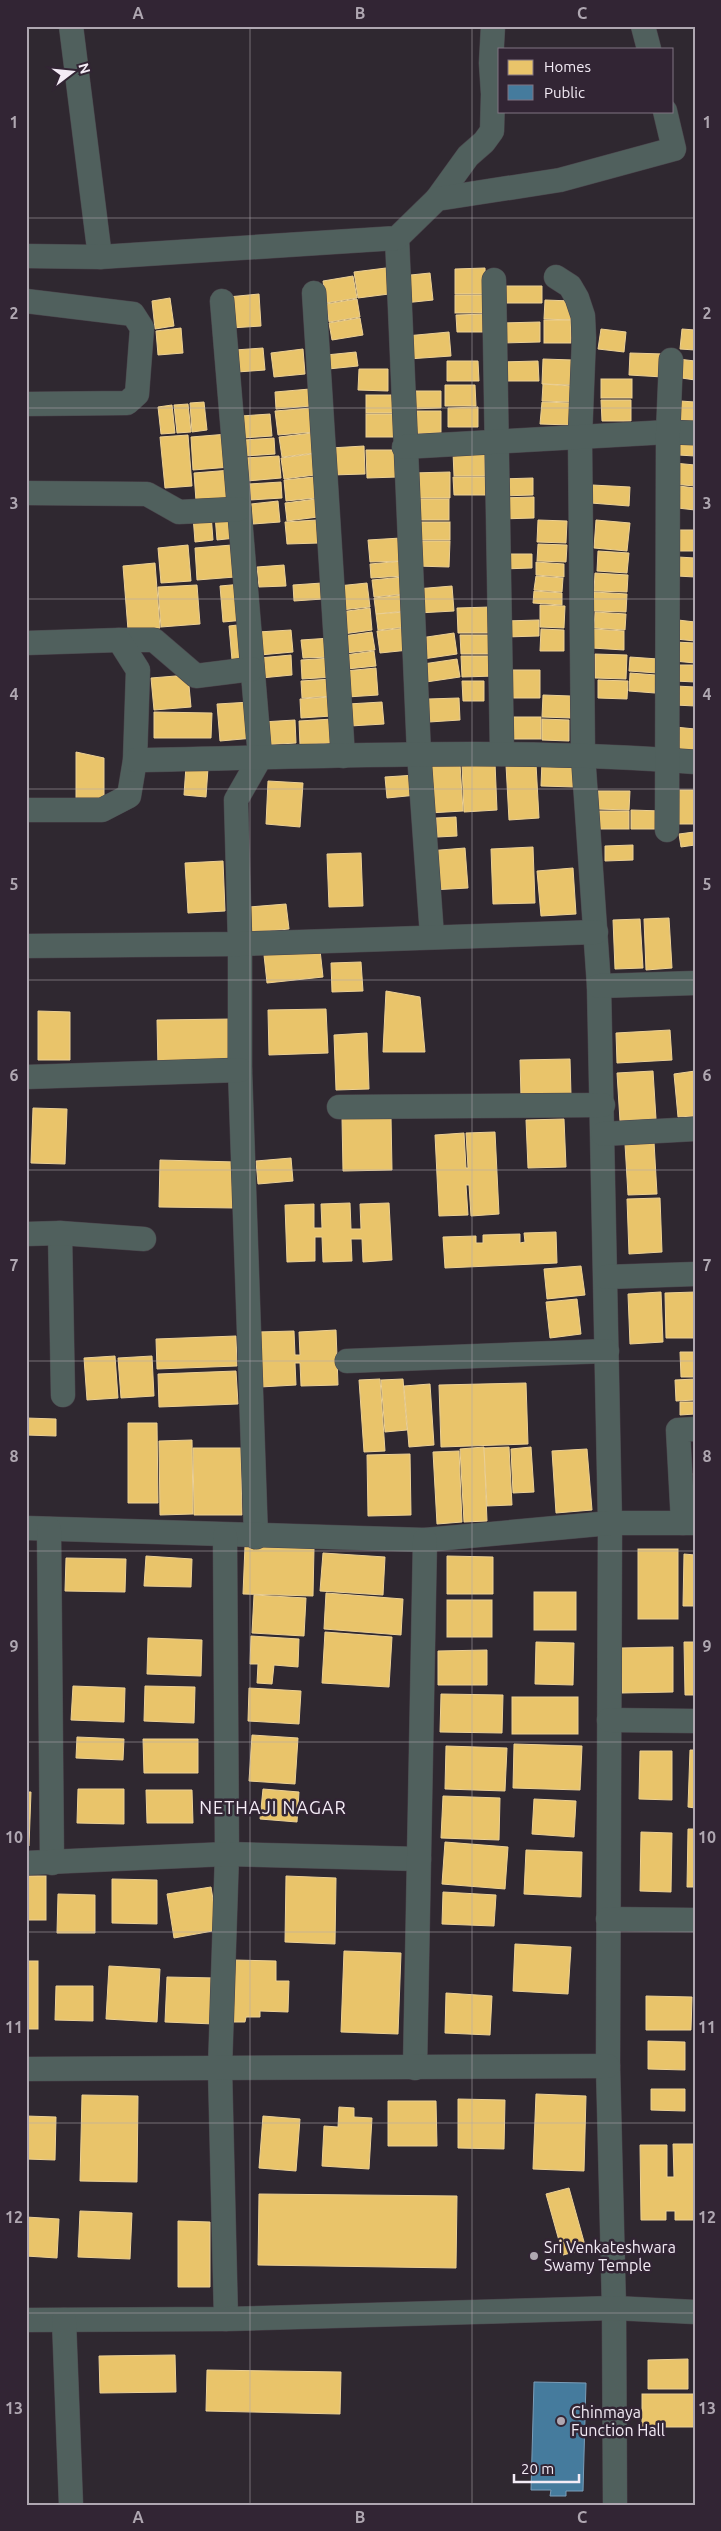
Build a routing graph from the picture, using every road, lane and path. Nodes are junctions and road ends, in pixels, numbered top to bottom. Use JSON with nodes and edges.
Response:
{"nodes":[{"id":1,"x":71,"y":26,"type":"edge"},
{"id":2,"x":493,"y":26,"type":"edge"},
{"id":3,"x":644,"y":26,"type":"edge"},
{"id":4,"x":649,"y":48,"type":"edge"},
{"id":5,"x":665,"y":112,"type":"edge"},
{"id":6,"x":437,"y":199,"type":"junction"},
{"id":7,"x":397,"y":238,"type":"junction"},
{"id":8,"x":26,"y":256,"type":"edge"},
{"id":9,"x":100,"y":257,"type":"junction"},
{"id":10,"x":556,"y":276,"type":"dead end"},
{"id":11,"x":494,"y":280,"type":"dead end"},
{"id":12,"x":314,"y":293,"type":"dead end"},
{"id":13,"x":222,"y":300,"type":"dead end"},
{"id":14,"x":26,"y":301,"type":"edge"},
{"id":15,"x":671,"y":360,"type":"dead end"},
{"id":16,"x":26,"y":404,"type":"edge"},
{"id":17,"x":668,"y":432,"type":"junction"},
{"id":18,"x":695,"y":433,"type":"edge"},
{"id":19,"x":580,"y":438,"type":"junction"},
{"id":20,"x":497,"y":443,"type":"junction"},
{"id":21,"x":404,"y":447,"type":"junction"},
{"id":22,"x":26,"y":493,"type":"edge"},
{"id":23,"x":239,"y":508,"type":"junction"},
{"id":24,"x":119,"y":640,"type":"junction"},
{"id":25,"x":26,"y":643,"type":"edge"},
{"id":26,"x":252,"y":669,"type":"junction"},
{"id":27,"x":419,"y":754,"type":"junction"},
{"id":28,"x":502,"y":754,"type":"junction"},
{"id":29,"x":583,"y":754,"type":"junction"},
{"id":30,"x":343,"y":756,"type":"junction"},
{"id":31,"x":260,"y":758,"type":"junction"},
{"id":32,"x":135,"y":760,"type":"junction"},
{"id":33,"x":668,"y":760,"type":"junction"},
{"id":34,"x":695,"y":762,"type":"edge"},
{"id":35,"x":26,"y":810,"type":"edge"},
{"id":36,"x":667,"y":830,"type":"dead end"},
{"id":37,"x":596,"y":932,"type":"junction"},
{"id":38,"x":432,"y":936,"type":"junction"},
{"id":39,"x":240,"y":944,"type":"junction"},
{"id":40,"x":26,"y":946,"type":"edge"},
{"id":41,"x":695,"y":983,"type":"edge"},
{"id":42,"x":599,"y":986,"type":"junction"},
{"id":43,"x":240,"y":1070,"type":"junction"},
{"id":44,"x":26,"y":1076,"type":"edge"},
{"id":45,"x":603,"y":1105,"type":"junction"},
{"id":46,"x":339,"y":1107,"type":"dead end"},
{"id":47,"x":695,"y":1129,"type":"edge"},
{"id":48,"x":603,"y":1134,"type":"junction"},
{"id":49,"x":60,"y":1233,"type":"junction"},
{"id":50,"x":26,"y":1234,"type":"edge"},
{"id":51,"x":144,"y":1239,"type":"dead end"},
{"id":52,"x":695,"y":1274,"type":"edge"},
{"id":53,"x":606,"y":1277,"type":"junction"},
{"id":54,"x":607,"y":1351,"type":"junction"},
{"id":55,"x":347,"y":1361,"type":"dead end"},
{"id":56,"x":63,"y":1395,"type":"dead end"},
{"id":57,"x":695,"y":1429,"type":"edge"},
{"id":58,"x":610,"y":1523,"type":"junction"},
{"id":59,"x":689,"y":1523,"type":"edge"},
{"id":60,"x":38,"y":1528,"type":"edge"},
{"id":61,"x":225,"y":1536,"type":"junction"},
{"id":62,"x":256,"y":1537,"type":"junction"},
{"id":63,"x":425,"y":1540,"type":"junction"},
{"id":64,"x":609,"y":1720,"type":"junction"},
{"id":65,"x":695,"y":1721,"type":"edge"},
{"id":66,"x":227,"y":1854,"type":"junction"},
{"id":67,"x":419,"y":1859,"type":"junction"},
{"id":68,"x":52,"y":1862,"type":"junction"},
{"id":69,"x":26,"y":1863,"type":"edge"},
{"id":70,"x":608,"y":1919,"type":"junction"},
{"id":71,"x":695,"y":1920,"type":"edge"},
{"id":72,"x":608,"y":2066,"type":"junction"},
{"id":73,"x":415,"y":2068,"type":"junction"},
{"id":74,"x":26,"y":2069,"type":"edge"},
{"id":75,"x":220,"y":2069,"type":"junction"},
{"id":76,"x":614,"y":2308,"type":"junction"},
{"id":77,"x":695,"y":2312,"type":"edge"},
{"id":78,"x":226,"y":2319,"type":"junction"},
{"id":79,"x":26,"y":2320,"type":"edge"},
{"id":80,"x":64,"y":2320,"type":"junction"},
{"id":81,"x":72,"y":2505,"type":"edge"},
{"id":82,"x":615,"y":2505,"type":"edge"}],
"edges":[{"from":1,"to":9,"type":"street"},
{"from":2,"to":6,"type":"street"},
{"from":3,"to":4,"type":"street"},
{"from":5,"to":6,"type":"street"},
{"from":6,"to":7,"type":"street"},
{"from":7,"to":9,"type":"street"},
{"from":7,"to":21,"type":"street"},
{"from":8,"to":9,"type":"street"},
{"from":10,"to":19,"type":"street"},
{"from":11,"to":20,"type":"street"},
{"from":12,"to":30,"type":"street"},
{"from":13,"to":23,"type":"street"},
{"from":14,"to":16,"type":"street"},
{"from":15,"to":17,"type":"street"},
{"from":17,"to":18,"type":"street"},
{"from":17,"to":19,"type":"street"},
{"from":17,"to":33,"type":"street"},
{"from":19,"to":20,"type":"street"},
{"from":19,"to":29,"type":"street"},
{"from":20,"to":21,"type":"street"},
{"from":20,"to":28,"type":"street"},
{"from":21,"to":27,"type":"street"},
{"from":22,"to":23,"type":"street"},
{"from":23,"to":26,"type":"street"},
{"from":24,"to":25,"type":"street"},
{"from":24,"to":26,"type":"street"},
{"from":24,"to":32,"type":"street"},
{"from":26,"to":31,"type":"street"},
{"from":27,"to":28,"type":"street"},
{"from":27,"to":30,"type":"street"},
{"from":27,"to":38,"type":"street"},
{"from":28,"to":29,"type":"street"},
{"from":29,"to":33,"type":"street"},
{"from":29,"to":37,"type":"street"},
{"from":30,"to":31,"type":"street"},
{"from":31,"to":32,"type":"street"},
{"from":31,"to":39,"type":"street"},
{"from":32,"to":35,"type":"street"},
{"from":33,"to":34,"type":"street"},
{"from":33,"to":36,"type":"street"},
{"from":37,"to":38,"type":"street"},
{"from":37,"to":42,"type":"street"},
{"from":38,"to":39,"type":"street"},
{"from":39,"to":40,"type":"street"},
{"from":39,"to":43,"type":"street"},
{"from":41,"to":42,"type":"street"},
{"from":42,"to":45,"type":"street"},
{"from":43,"to":44,"type":"street"},
{"from":43,"to":62,"type":"street"},
{"from":45,"to":46,"type":"street"},
{"from":45,"to":48,"type":"street"},
{"from":47,"to":48,"type":"street"},
{"from":48,"to":53,"type":"street"},
{"from":49,"to":50,"type":"street"},
{"from":49,"to":51,"type":"street"},
{"from":49,"to":56,"type":"street"},
{"from":52,"to":53,"type":"street"},
{"from":53,"to":54,"type":"street"},
{"from":54,"to":55,"type":"street"},
{"from":54,"to":58,"type":"street"},
{"from":57,"to":59,"type":"street"},
{"from":58,"to":59,"type":"street"},
{"from":58,"to":63,"type":"street"},
{"from":58,"to":64,"type":"street"},
{"from":60,"to":61,"type":"street"},
{"from":60,"to":68,"type":"street"},
{"from":61,"to":62,"type":"street"},
{"from":61,"to":66,"type":"street"},
{"from":62,"to":63,"type":"street"},
{"from":63,"to":67,"type":"street"},
{"from":64,"to":65,"type":"street"},
{"from":64,"to":70,"type":"street"},
{"from":66,"to":67,"type":"street"},
{"from":66,"to":68,"type":"street"},
{"from":66,"to":75,"type":"street"},
{"from":67,"to":73,"type":"street"},
{"from":68,"to":69,"type":"street"},
{"from":70,"to":71,"type":"street"},
{"from":70,"to":72,"type":"street"},
{"from":72,"to":73,"type":"street"},
{"from":72,"to":76,"type":"street"},
{"from":73,"to":75,"type":"street"},
{"from":74,"to":75,"type":"street"},
{"from":75,"to":78,"type":"street"},
{"from":76,"to":77,"type":"street"},
{"from":76,"to":78,"type":"street"},
{"from":76,"to":82,"type":"street"},
{"from":78,"to":80,"type":"street"},
{"from":79,"to":80,"type":"street"},
{"from":80,"to":81,"type":"street"}]}
